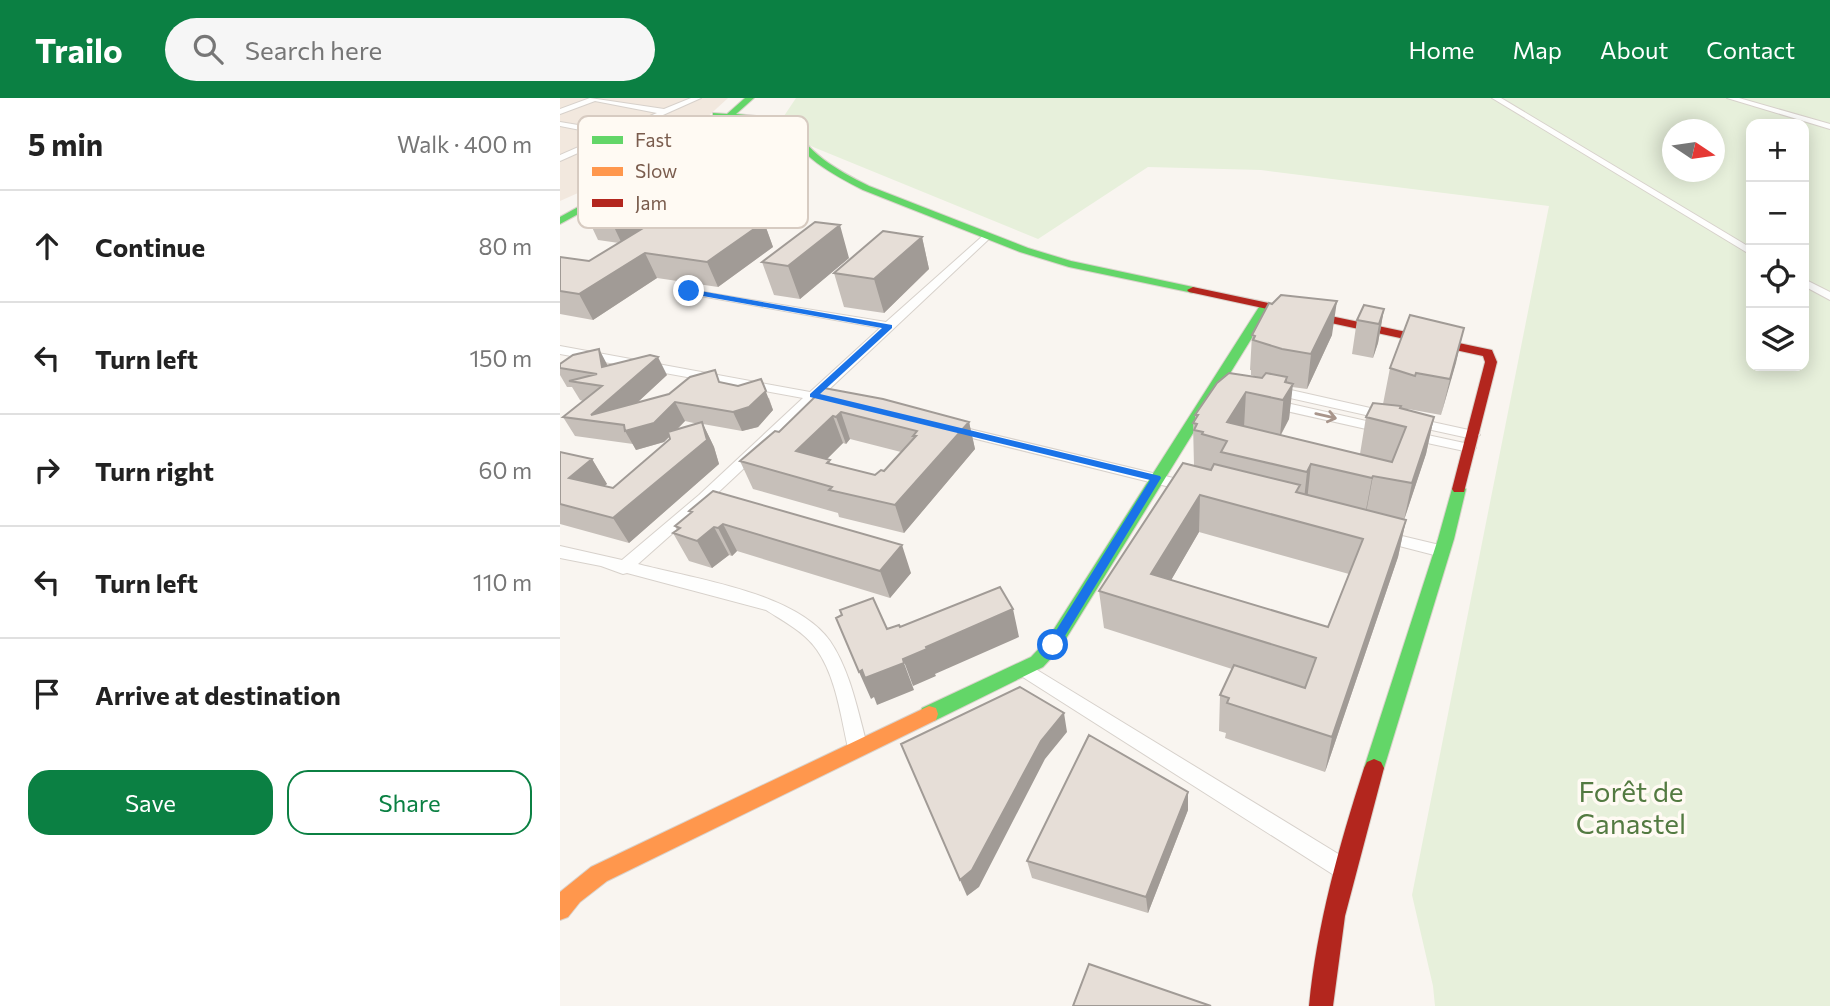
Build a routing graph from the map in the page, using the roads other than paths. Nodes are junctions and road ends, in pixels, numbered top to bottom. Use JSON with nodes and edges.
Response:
{"nodes":[{"id":1,"x":697,"y":98,"type":"edge"},
{"id":2,"x":735,"y":98,"type":"edge"},
{"id":3,"x":750,"y":98,"type":"edge"},
{"id":4,"x":1496,"y":98,"type":"edge"},
{"id":5,"x":1731,"y":98,"type":"edge"},
{"id":6,"x":595,"y":99,"type":"edge"},
{"id":7,"x":666,"y":112,"type":"junction"},
{"id":8,"x":560,"y":113,"type":"edge"},
{"id":9,"x":724,"y":115,"type":"junction"},
{"id":10,"x":657,"y":116,"type":"edge"},
{"id":11,"x":734,"y":116,"type":"edge"},
{"id":12,"x":560,"y":124,"type":"edge"},
{"id":13,"x":578,"y":127,"type":"edge"},
{"id":14,"x":1830,"y":127,"type":"edge"},
{"id":15,"x":578,"y":150,"type":"edge"},
{"id":16,"x":808,"y":152,"type":"edge"},
{"id":17,"x":560,"y":158,"type":"edge"},
{"id":18,"x":578,"y":202,"type":"edge"},
{"id":19,"x":560,"y":211,"type":"edge"},
{"id":20,"x":578,"y":211,"type":"edge"},
{"id":21,"x":560,"y":221,"type":"edge"},
{"id":22,"x":986,"y":236,"type":"junction"},
{"id":23,"x":1746,"y":249,"type":"edge"},
{"id":24,"x":1809,"y":285,"type":"edge"},
{"id":25,"x":689,"y":291,"type":"dead end"},
{"id":26,"x":1830,"y":297,"type":"edge"},
{"id":27,"x":1265,"y":307,"type":"junction"},
{"id":28,"x":889,"y":327,"type":"junction"},
{"id":29,"x":560,"y":350,"type":"edge"},
{"id":30,"x":1254,"y":393,"type":"edge"},
{"id":31,"x":813,"y":396,"type":"junction"},
{"id":32,"x":853,"y":405,"type":"edge"},
{"id":33,"x":945,"y":427,"type":"edge"},
{"id":34,"x":1471,"y":442,"type":"junction"},
{"id":35,"x":1156,"y":478,"type":"junction"},
{"id":36,"x":1208,"y":491,"type":"edge"},
{"id":37,"x":1364,"y":531,"type":"edge"},
{"id":38,"x":1442,"y":551,"type":"junction"},
{"id":39,"x":560,"y":552,"type":"edge"},
{"id":40,"x":623,"y":568,"type":"junction"},
{"id":41,"x":1024,"y":669,"type":"junction"},
{"id":42,"x":858,"y":748,"type":"junction"},
{"id":43,"x":1345,"y":870,"type":"junction"},
{"id":44,"x":560,"y":909,"type":"edge"},
{"id":45,"x":1321,"y":1006,"type":"edge"}],
"edges":[{"from":1,"to":7,"type":"street"},
{"from":2,"to":9,"type":"street"},
{"from":3,"to":9,"type":"street"},
{"from":4,"to":23,"type":"street"},
{"from":5,"to":14,"type":"street"},
{"from":6,"to":7,"type":"street"},
{"from":6,"to":8,"type":"street"},
{"from":7,"to":10,"type":"street"},
{"from":9,"to":11,"type":"street"},
{"from":12,"to":13,"type":"street"},
{"from":15,"to":17,"type":"street"},
{"from":16,"to":22,"type":"street"},
{"from":18,"to":19,"type":"street"},
{"from":20,"to":21,"type":"street"},
{"from":22,"to":27,"type":"street"},
{"from":22,"to":28,"type":"street"},
{"from":24,"to":26,"type":"street"},
{"from":25,"to":28,"type":"street"},
{"from":27,"to":34,"type":"street"},
{"from":27,"to":35,"type":"street"},
{"from":28,"to":31,"type":"street"},
{"from":29,"to":31,"type":"street"},
{"from":30,"to":34,"type":"street"},
{"from":31,"to":32,"type":"street"},
{"from":31,"to":40,"type":"street"},
{"from":33,"to":35,"type":"street"},
{"from":34,"to":38,"type":"street"},
{"from":35,"to":36,"type":"street"},
{"from":35,"to":41,"type":"street"},
{"from":37,"to":38,"type":"street"},
{"from":38,"to":43,"type":"street"},
{"from":39,"to":40,"type":"street"},
{"from":40,"to":42,"type":"street"},
{"from":41,"to":42,"type":"street"},
{"from":41,"to":43,"type":"street"},
{"from":42,"to":44,"type":"street"},
{"from":43,"to":45,"type":"street"}]}
